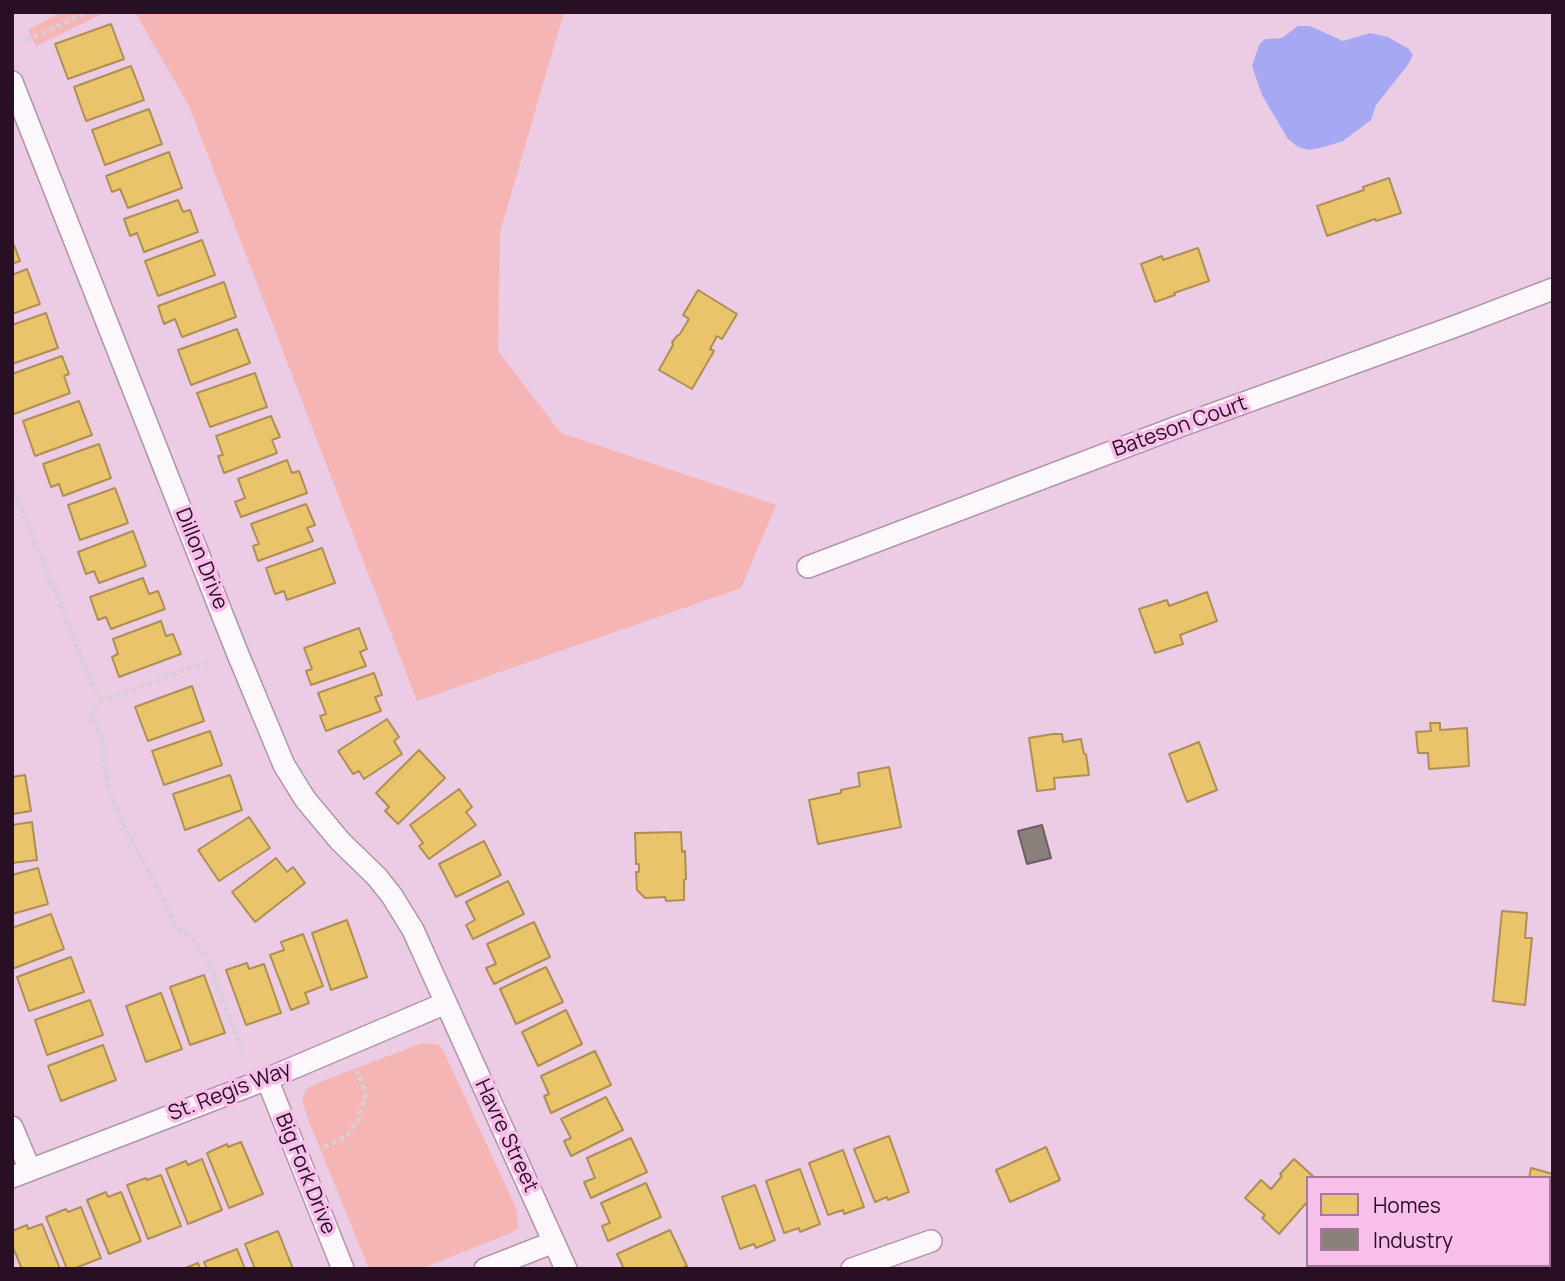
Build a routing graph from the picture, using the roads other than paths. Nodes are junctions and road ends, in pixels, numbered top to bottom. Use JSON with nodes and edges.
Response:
{"nodes":[{"id":1,"x":12,"y":82,"type":"edge"},
{"id":2,"x":1553,"y":289,"type":"edge"},
{"id":3,"x":808,"y":567,"type":"dead end"},
{"id":4,"x":446,"y":1003,"type":"junction"},
{"id":5,"x":267,"y":1079,"type":"junction"},
{"id":6,"x":12,"y":1127,"type":"edge"},
{"id":7,"x":21,"y":1173,"type":"edge"},
{"id":8,"x":931,"y":1241,"type":"dead end"},
{"id":9,"x":554,"y":1242,"type":"junction"},
{"id":10,"x":343,"y":1269,"type":"edge"},
{"id":11,"x":485,"y":1269,"type":"edge"},
{"id":12,"x":566,"y":1269,"type":"edge"},
{"id":13,"x":852,"y":1269,"type":"edge"}],
"edges":[{"from":1,"to":4,"type":"street","name":"Dillon Drive"},
{"from":2,"to":3,"type":"street","name":"Bateson Court"},
{"from":4,"to":5,"type":"street","name":"St. Regis Way"},
{"from":4,"to":9,"type":"street","name":"Havre Street"},
{"from":5,"to":7,"type":"street","name":"St. Regis Way"},
{"from":5,"to":10,"type":"street","name":"Big Fork Drive"},
{"from":6,"to":7,"type":"street"},
{"from":8,"to":13,"type":"street"},
{"from":9,"to":11,"type":"street"},
{"from":9,"to":12,"type":"street","name":"Havre Street"}]}
